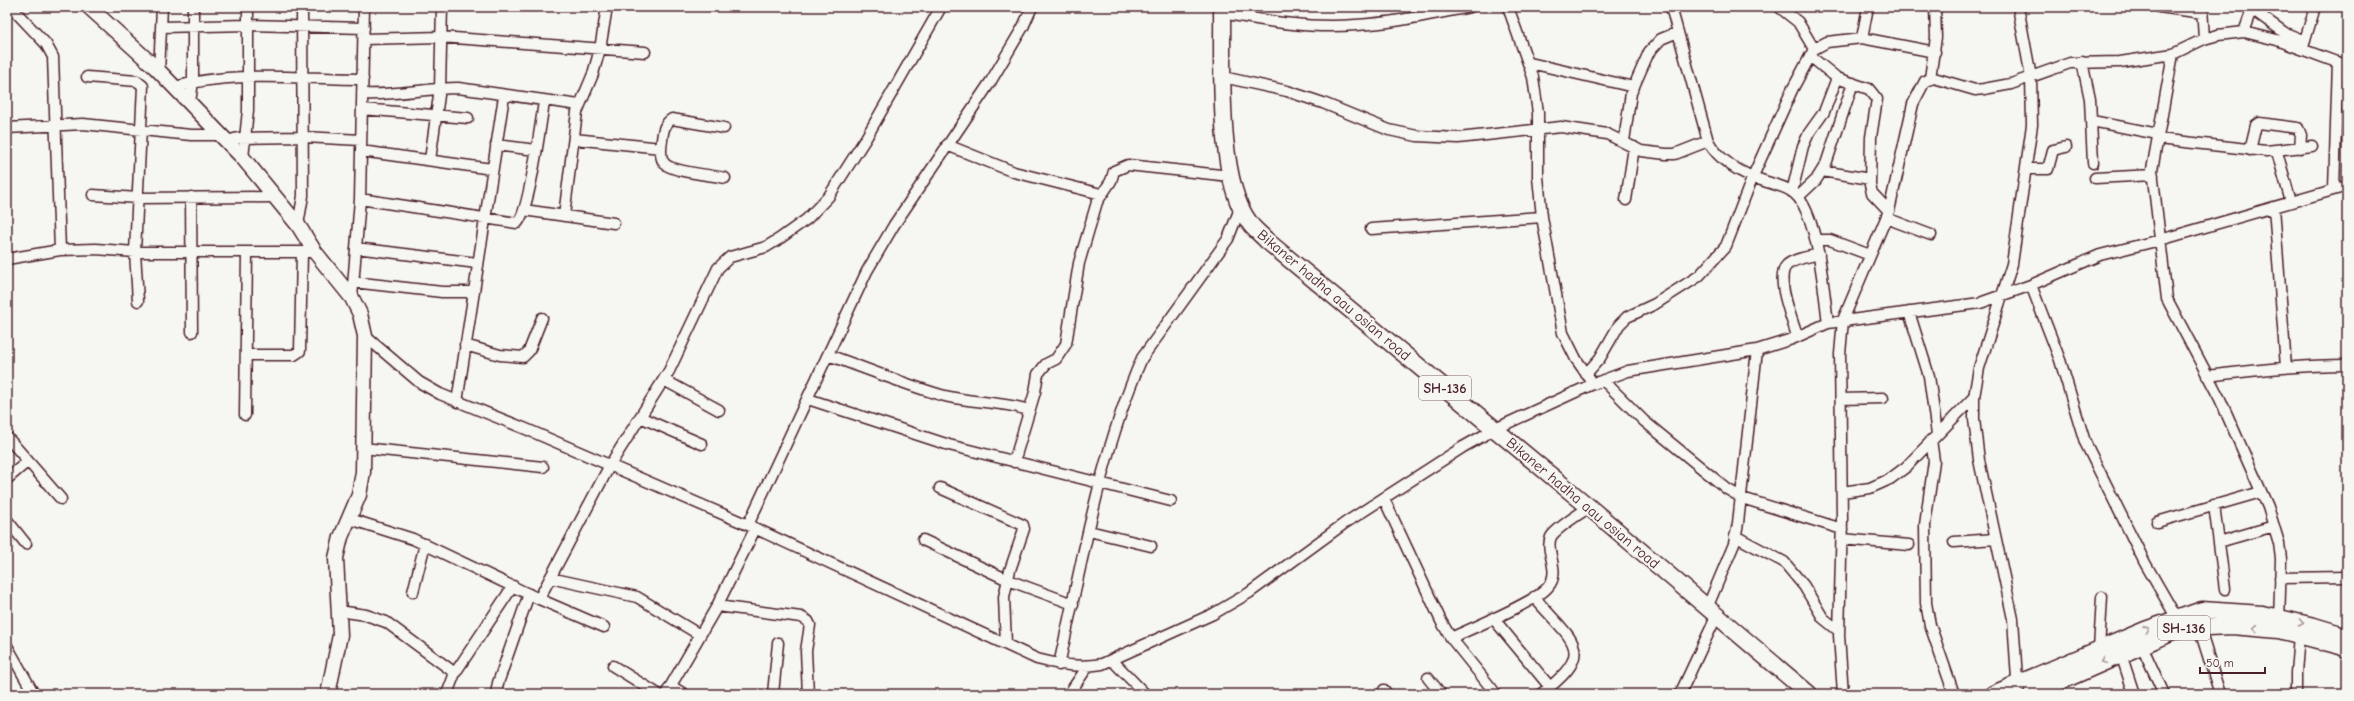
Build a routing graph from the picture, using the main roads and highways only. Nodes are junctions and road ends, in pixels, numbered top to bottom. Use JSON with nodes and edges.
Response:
{"nodes":[{"id":1,"x":1222,"y":10,"type":"edge"},
{"id":2,"x":2180,"y":623,"type":"junction"},
{"id":3,"x":2279,"y":624,"type":"junction"},
{"id":4,"x":2347,"y":636,"type":"edge"},
{"id":5,"x":2347,"y":649,"type":"edge"},
{"id":6,"x":2018,"y":689,"type":"edge"},
{"id":7,"x":1809,"y":694,"type":"edge"},
{"id":8,"x":1993,"y":694,"type":"edge"},
{"id":9,"x":2032,"y":694,"type":"edge"}],
"edges":[{"from":1,"to":7,"type":"main road","name":"Bikaner hadha aau osian road","number":"SH-136"},
{"from":3,"to":2,"type":"main road","number":"SH-136","one_way":true},
{"from":2,"to":3,"type":"main road","number":"SH-136"},
{"from":6,"to":2,"type":"main road","number":"SH-136","one_way":true},
{"from":2,"to":9,"type":"main road","number":"SH-136","one_way":true},
{"from":3,"to":4,"type":"main road","number":"SH-136","one_way":true},
{"from":3,"to":5,"type":"main road","number":"SH-136"},
{"from":6,"to":8,"type":"main road","number":"SH-136"}]}
